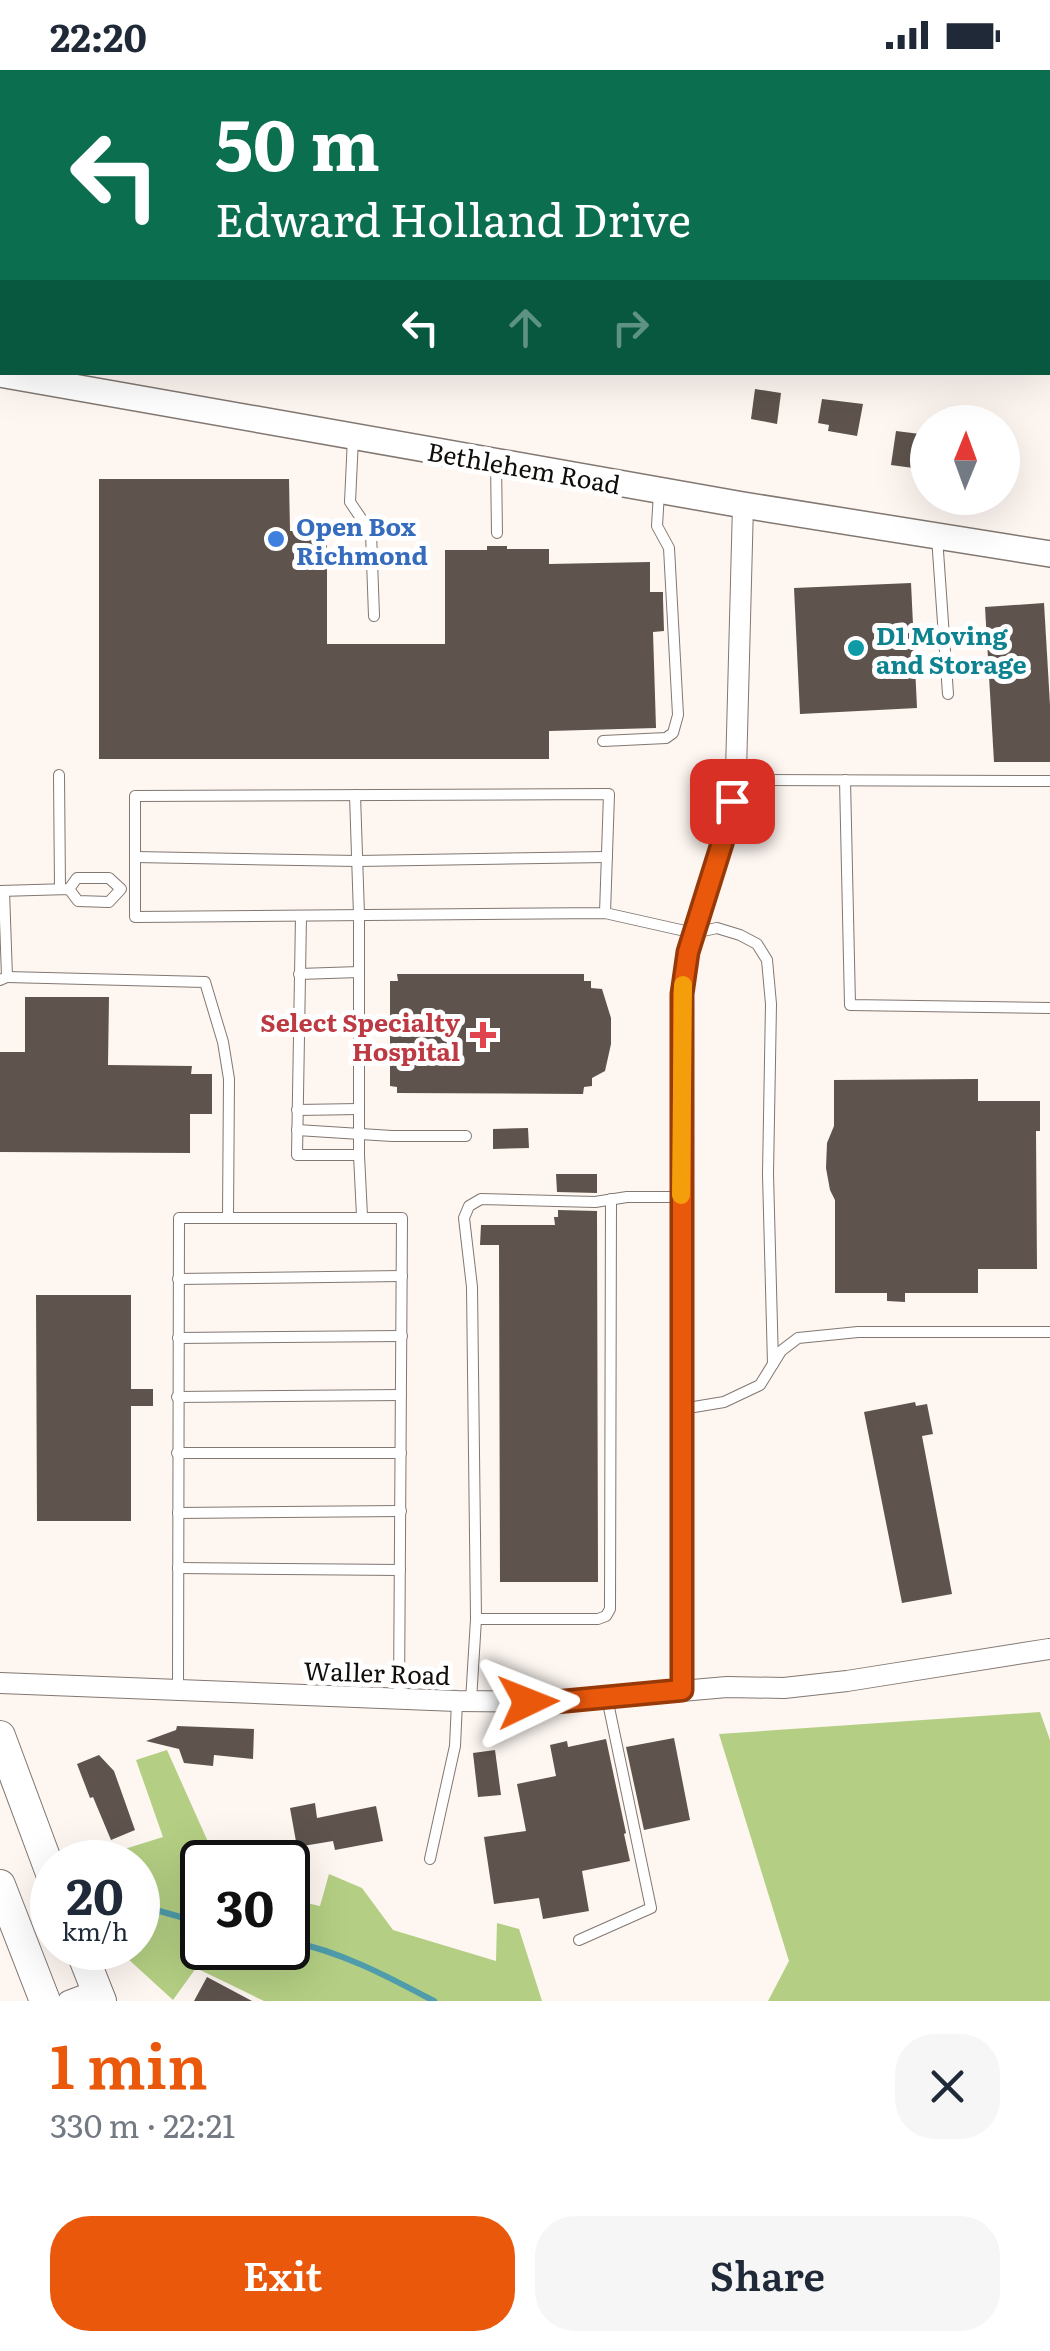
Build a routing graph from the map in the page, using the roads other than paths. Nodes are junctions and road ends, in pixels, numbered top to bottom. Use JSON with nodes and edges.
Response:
{"nodes":[{"id":1,"x":6,"y":375,"type":"edge"},
{"id":2,"x":353,"y":437,"type":"junction"},
{"id":3,"x":496,"y":462,"type":"junction"},
{"id":4,"x":659,"y":490,"type":"junction"},
{"id":5,"x":743,"y":505,"type":"junction"},
{"id":6,"x":497,"y":533,"type":"dead end"},
{"id":7,"x":937,"y":536,"type":"junction"},
{"id":8,"x":1050,"y":554,"type":"edge"},
{"id":9,"x":374,"y":616,"type":"dead end"},
{"id":10,"x":948,"y":694,"type":"dead end"},
{"id":11,"x":603,"y":741,"type":"dead end"},
{"id":12,"x":58,"y":775,"type":"dead end"},
{"id":13,"x":735,"y":780,"type":"junction"},
{"id":14,"x":845,"y":780,"type":"junction"},
{"id":15,"x":1050,"y":780,"type":"edge"},
{"id":16,"x":355,"y":795,"type":"junction"},
{"id":17,"x":135,"y":857,"type":"junction"},
{"id":18,"x":607,"y":857,"type":"junction"},
{"id":19,"x":358,"y":861,"type":"junction"},
{"id":20,"x":65,"y":889,"type":"junction"},
{"id":21,"x":121,"y":889,"type":"junction"},
{"id":22,"x":135,"y":889,"type":"junction"},
{"id":23,"x":2,"y":891,"type":"edge"},
{"id":24,"x":605,"y":914,"type":"junction"},
{"id":25,"x":359,"y":915,"type":"junction"},
{"id":26,"x":300,"y":916,"type":"junction"},
{"id":27,"x":694,"y":933,"type":"junction"},
{"id":28,"x":359,"y":972,"type":"junction"},
{"id":29,"x":299,"y":974,"type":"junction"},
{"id":30,"x":3,"y":978,"type":"edge"},
{"id":31,"x":1050,"y":1008,"type":"edge"},
{"id":32,"x":359,"y":1109,"type":"junction"},
{"id":33,"x":298,"y":1110,"type":"junction"},
{"id":34,"x":297,"y":1130,"type":"junction"},
{"id":35,"x":359,"y":1132,"type":"junction"},
{"id":36,"x":466,"y":1136,"type":"dead end"},
{"id":37,"x":359,"y":1155,"type":"junction"},
{"id":38,"x":681,"y":1197,"type":"junction"},
{"id":39,"x":611,"y":1200,"type":"junction"},
{"id":40,"x":362,"y":1216,"type":"junction"},
{"id":41,"x":228,"y":1217,"type":"junction"},
{"id":42,"x":402,"y":1276,"type":"junction"},
{"id":43,"x":178,"y":1278,"type":"junction"},
{"id":44,"x":1050,"y":1332,"type":"edge"},
{"id":45,"x":402,"y":1336,"type":"junction"},
{"id":46,"x":178,"y":1338,"type":"junction"},
{"id":47,"x":773,"y":1364,"type":"junction"},
{"id":48,"x":402,"y":1395,"type":"junction"},
{"id":49,"x":177,"y":1397,"type":"junction"},
{"id":50,"x":682,"y":1410,"type":"junction"},
{"id":51,"x":178,"y":1453,"type":"junction"},
{"id":52,"x":401,"y":1453,"type":"junction"},
{"id":53,"x":401,"y":1511,"type":"junction"},
{"id":54,"x":178,"y":1513,"type":"junction"},
{"id":55,"x":178,"y":1568,"type":"junction"},
{"id":56,"x":400,"y":1570,"type":"junction"},
{"id":57,"x":476,"y":1619,"type":"junction"},
{"id":58,"x":1049,"y":1649,"type":"edge"},
{"id":59,"x":0,"y":1683,"type":"edge"},
{"id":60,"x":178,"y":1689,"type":"junction"},
{"id":61,"x":682,"y":1690,"type":"junction"},
{"id":62,"x":399,"y":1698,"type":"junction"},
{"id":63,"x":608,"y":1698,"type":"junction"},
{"id":64,"x":464,"y":1701,"type":"junction"},
{"id":65,"x":0,"y":1736,"type":"edge"},
{"id":66,"x":39,"y":1840,"type":"edge"},
{"id":67,"x":430,"y":1859,"type":"dead end"},
{"id":68,"x":0,"y":1885,"type":"edge"},
{"id":69,"x":580,"y":1940,"type":"dead end"},
{"id":70,"x":84,"y":1970,"type":"edge"},
{"id":71,"x":88,"y":1997,"type":"edge"},
{"id":72,"x":45,"y":2001,"type":"edge"}],
"edges":[{"from":1,"to":2,"type":"street","name":"Bethlehem Road"},
{"from":2,"to":3,"type":"street","name":"Bethlehem Road"},
{"from":2,"to":9,"type":"lane"},
{"from":3,"to":4,"type":"street","name":"Bethlehem Road"},
{"from":3,"to":6,"type":"lane"},
{"from":4,"to":5,"type":"street","name":"Bethlehem Road"},
{"from":4,"to":11,"type":"lane"},
{"from":5,"to":7,"type":"street","name":"Bethlehem Road"},
{"from":5,"to":13,"type":"street"},
{"from":7,"to":8,"type":"street","name":"Bethlehem Road"},
{"from":7,"to":10,"type":"lane"},
{"from":12,"to":20,"type":"lane"},
{"from":13,"to":14,"type":"lane"},
{"from":13,"to":27,"type":"street"},
{"from":14,"to":15,"type":"lane"},
{"from":14,"to":31,"type":"lane"},
{"from":16,"to":17,"type":"lane"},
{"from":16,"to":18,"type":"lane"},
{"from":16,"to":19,"type":"lane"},
{"from":17,"to":19,"type":"lane"},
{"from":17,"to":22,"type":"lane"},
{"from":18,"to":19,"type":"lane"},
{"from":18,"to":24,"type":"lane"},
{"from":19,"to":25,"type":"lane"},
{"from":20,"to":21,"type":"lane"},
{"from":20,"to":21,"type":"lane"},
{"from":20,"to":23,"type":"lane"},
{"from":21,"to":22,"type":"lane"},
{"from":22,"to":26,"type":"lane"},
{"from":23,"to":30,"type":"lane"},
{"from":24,"to":25,"type":"lane"},
{"from":24,"to":27,"type":"lane"},
{"from":25,"to":26,"type":"lane"},
{"from":25,"to":28,"type":"lane"},
{"from":26,"to":29,"type":"lane"},
{"from":27,"to":38,"type":"street"},
{"from":27,"to":47,"type":"lane"},
{"from":28,"to":29,"type":"lane"},
{"from":28,"to":32,"type":"lane"},
{"from":29,"to":33,"type":"lane"},
{"from":30,"to":41,"type":"lane"},
{"from":32,"to":33,"type":"lane"},
{"from":32,"to":35,"type":"lane"},
{"from":33,"to":34,"type":"lane"},
{"from":34,"to":35,"type":"lane"},
{"from":34,"to":37,"type":"lane"},
{"from":35,"to":36,"type":"lane"},
{"from":35,"to":37,"type":"lane"},
{"from":37,"to":40,"type":"lane"},
{"from":38,"to":39,"type":"lane"},
{"from":38,"to":50,"type":"street"},
{"from":39,"to":57,"type":"lane"},
{"from":39,"to":57,"type":"lane"},
{"from":40,"to":41,"type":"lane"},
{"from":40,"to":42,"type":"lane"},
{"from":41,"to":43,"type":"lane"},
{"from":42,"to":43,"type":"lane"},
{"from":42,"to":45,"type":"lane"},
{"from":43,"to":46,"type":"lane"},
{"from":44,"to":47,"type":"lane"},
{"from":45,"to":46,"type":"lane"},
{"from":45,"to":48,"type":"lane"},
{"from":46,"to":49,"type":"lane"},
{"from":47,"to":50,"type":"lane"},
{"from":48,"to":49,"type":"lane"},
{"from":48,"to":52,"type":"lane"},
{"from":49,"to":51,"type":"lane"},
{"from":50,"to":61,"type":"street"},
{"from":51,"to":52,"type":"lane"},
{"from":51,"to":54,"type":"lane"},
{"from":52,"to":53,"type":"lane"},
{"from":53,"to":54,"type":"lane"},
{"from":53,"to":56,"type":"lane"},
{"from":54,"to":55,"type":"lane"},
{"from":55,"to":56,"type":"lane"},
{"from":55,"to":60,"type":"lane"},
{"from":56,"to":62,"type":"lane"},
{"from":57,"to":64,"type":"lane"},
{"from":58,"to":61,"type":"street","name":"Waller Road"},
{"from":59,"to":60,"type":"street","name":"Waller Road"},
{"from":60,"to":62,"type":"street","name":"Waller Road"},
{"from":61,"to":63,"type":"street","name":"Waller Road"},
{"from":62,"to":64,"type":"street","name":"Waller Road"},
{"from":63,"to":64,"type":"street","name":"Waller Road"},
{"from":63,"to":69,"type":"lane"},
{"from":64,"to":67,"type":"lane"},
{"from":65,"to":66,"type":"main road"},
{"from":68,"to":72,"type":"main road"},
{"from":70,"to":71,"type":"main road"}]}
